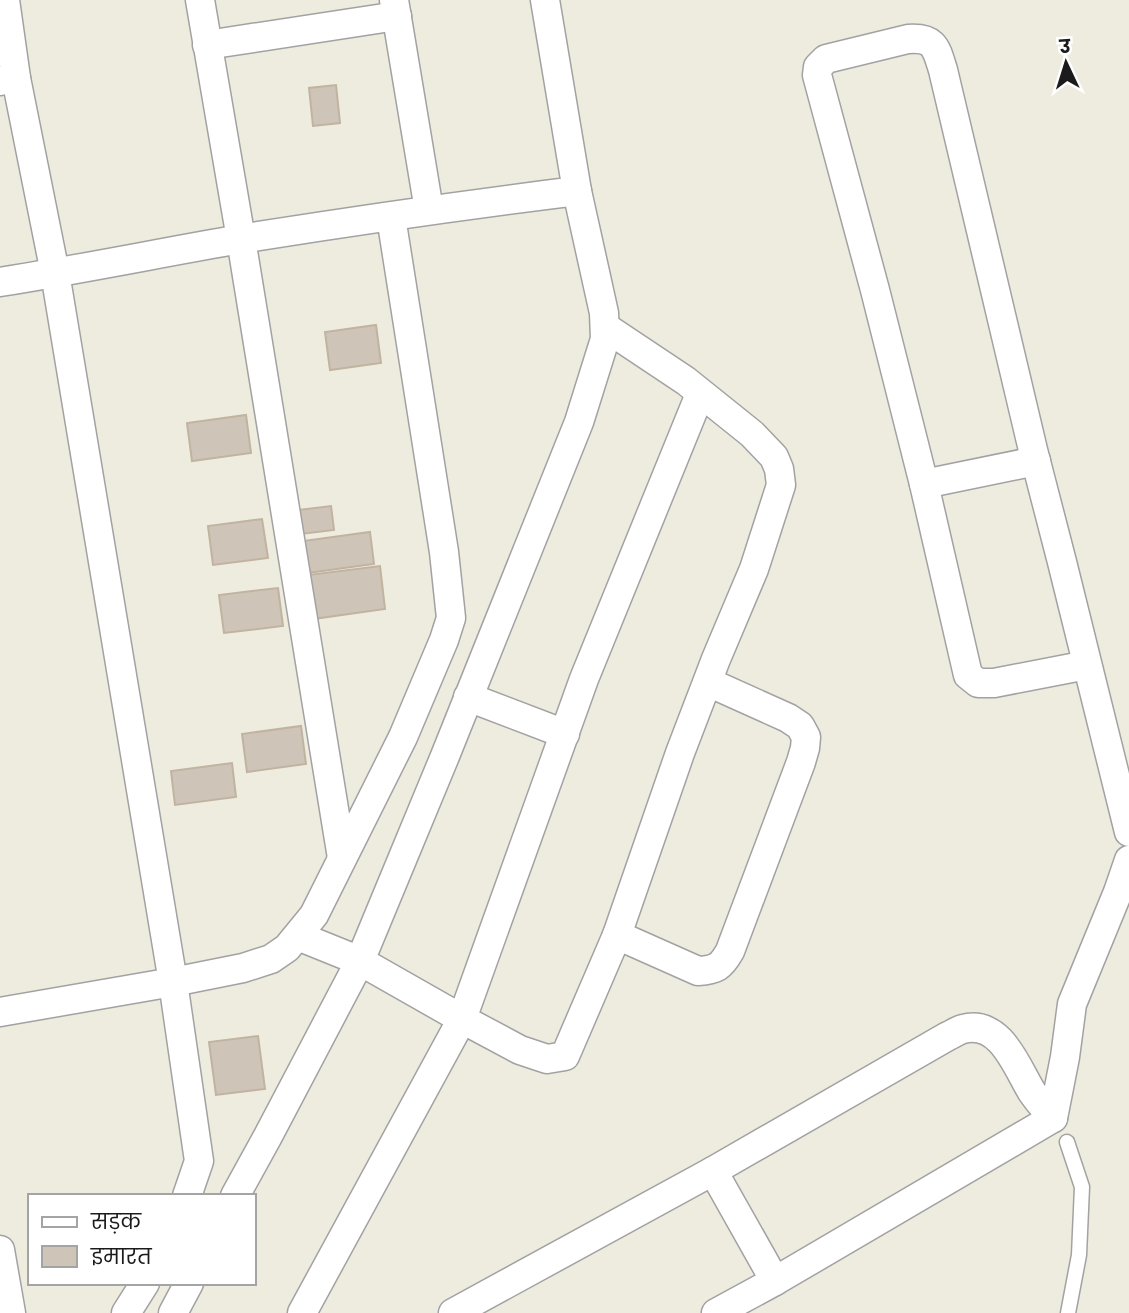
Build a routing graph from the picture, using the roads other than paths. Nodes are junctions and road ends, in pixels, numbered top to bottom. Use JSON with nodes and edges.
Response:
{"nodes":[{"id":1,"x":5,"y":0,"type":"edge"},
{"id":2,"x":200,"y":0,"type":"edge"},
{"id":3,"x":545,"y":0,"type":"edge"},
{"id":4,"x":395,"y":8,"type":"edge"},
{"id":5,"x":207,"y":45,"type":"junction"},
{"id":6,"x":8,"y":80,"type":"edge"},
{"id":7,"x":577,"y":191,"type":"junction"},
{"id":8,"x":429,"y":210,"type":"junction"},
{"id":9,"x":391,"y":217,"type":"junction"},
{"id":10,"x":241,"y":239,"type":"junction"},
{"id":11,"x":55,"y":273,"type":"junction"},
{"id":12,"x":0,"y":282,"type":"edge"},
{"id":13,"x":605,"y":327,"type":"junction"},
{"id":14,"x":700,"y":394,"type":"junction"},
{"id":15,"x":1036,"y":461,"type":"junction"},
{"id":16,"x":924,"y":484,"type":"junction"},
{"id":17,"x":1087,"y":665,"type":"junction"},
{"id":18,"x":708,"y":682,"type":"junction"},
{"id":19,"x":468,"y":697,"type":"junction"},
{"id":20,"x":565,"y":734,"type":"junction"},
{"id":21,"x":1127,"y":814,"type":"edge"},
{"id":22,"x":342,"y":858,"type":"junction"},
{"id":23,"x":1129,"y":860,"type":"edge"},
{"id":24,"x":617,"y":935,"type":"junction"},
{"id":25,"x":298,"y":936,"type":"junction"},
{"id":26,"x":360,"y":961,"type":"junction"},
{"id":27,"x":173,"y":982,"type":"junction"},
{"id":28,"x":0,"y":1012,"type":"edge"},
{"id":29,"x":462,"y":1019,"type":"junction"},
{"id":30,"x":1052,"y":1118,"type":"junction"},
{"id":31,"x":1067,"y":1142,"type":"dead end"},
{"id":32,"x":713,"y":1171,"type":"junction"},
{"id":33,"x":188,"y":1194,"type":"edge"},
{"id":34,"x":236,"y":1194,"type":"edge"},
{"id":35,"x":0,"y":1250,"type":"edge"},
{"id":36,"x":775,"y":1281,"type":"junction"},
{"id":37,"x":144,"y":1285,"type":"edge"},
{"id":38,"x":187,"y":1285,"type":"edge"},
{"id":39,"x":11,"y":1313,"type":"edge"},
{"id":40,"x":125,"y":1313,"type":"edge"},
{"id":41,"x":173,"y":1313,"type":"edge"},
{"id":42,"x":302,"y":1313,"type":"edge"},
{"id":43,"x":453,"y":1313,"type":"edge"},
{"id":44,"x":716,"y":1313,"type":"edge"},
{"id":45,"x":1068,"y":1313,"type":"edge"}],
"edges":[{"from":1,"to":6,"type":"street"},
{"from":2,"to":5,"type":"street"},
{"from":3,"to":7,"type":"street"},
{"from":4,"to":5,"type":"street"},
{"from":4,"to":8,"type":"street"},
{"from":5,"to":10,"type":"street"},
{"from":6,"to":11,"type":"street"},
{"from":7,"to":8,"type":"street"},
{"from":7,"to":13,"type":"street"},
{"from":8,"to":9,"type":"street"},
{"from":9,"to":10,"type":"street"},
{"from":9,"to":22,"type":"street"},
{"from":10,"to":11,"type":"street"},
{"from":10,"to":22,"type":"street"},
{"from":11,"to":12,"type":"street"},
{"from":11,"to":27,"type":"street"},
{"from":13,"to":14,"type":"street"},
{"from":13,"to":19,"type":"street"},
{"from":14,"to":18,"type":"street"},
{"from":14,"to":20,"type":"street"},
{"from":15,"to":16,"type":"street"},
{"from":15,"to":16,"type":"street"},
{"from":15,"to":17,"type":"street"},
{"from":16,"to":17,"type":"street"},
{"from":17,"to":21,"type":"street"},
{"from":18,"to":24,"type":"street"},
{"from":18,"to":24,"type":"street"},
{"from":19,"to":20,"type":"street"},
{"from":19,"to":26,"type":"street"},
{"from":20,"to":29,"type":"street"},
{"from":22,"to":25,"type":"street"},
{"from":23,"to":30,"type":"street"},
{"from":24,"to":29,"type":"street"},
{"from":25,"to":26,"type":"street"},
{"from":25,"to":27,"type":"street"},
{"from":26,"to":29,"type":"street"},
{"from":26,"to":34,"type":"street"},
{"from":27,"to":28,"type":"street"},
{"from":27,"to":33,"type":"street"},
{"from":29,"to":42,"type":"street"},
{"from":30,"to":32,"type":"street"},
{"from":30,"to":36,"type":"street"},
{"from":31,"to":45,"type":"lane"},
{"from":32,"to":36,"type":"street"},
{"from":32,"to":43,"type":"street"},
{"from":35,"to":39,"type":"street"},
{"from":36,"to":44,"type":"street"},
{"from":37,"to":40,"type":"street"},
{"from":38,"to":41,"type":"street"}]}
